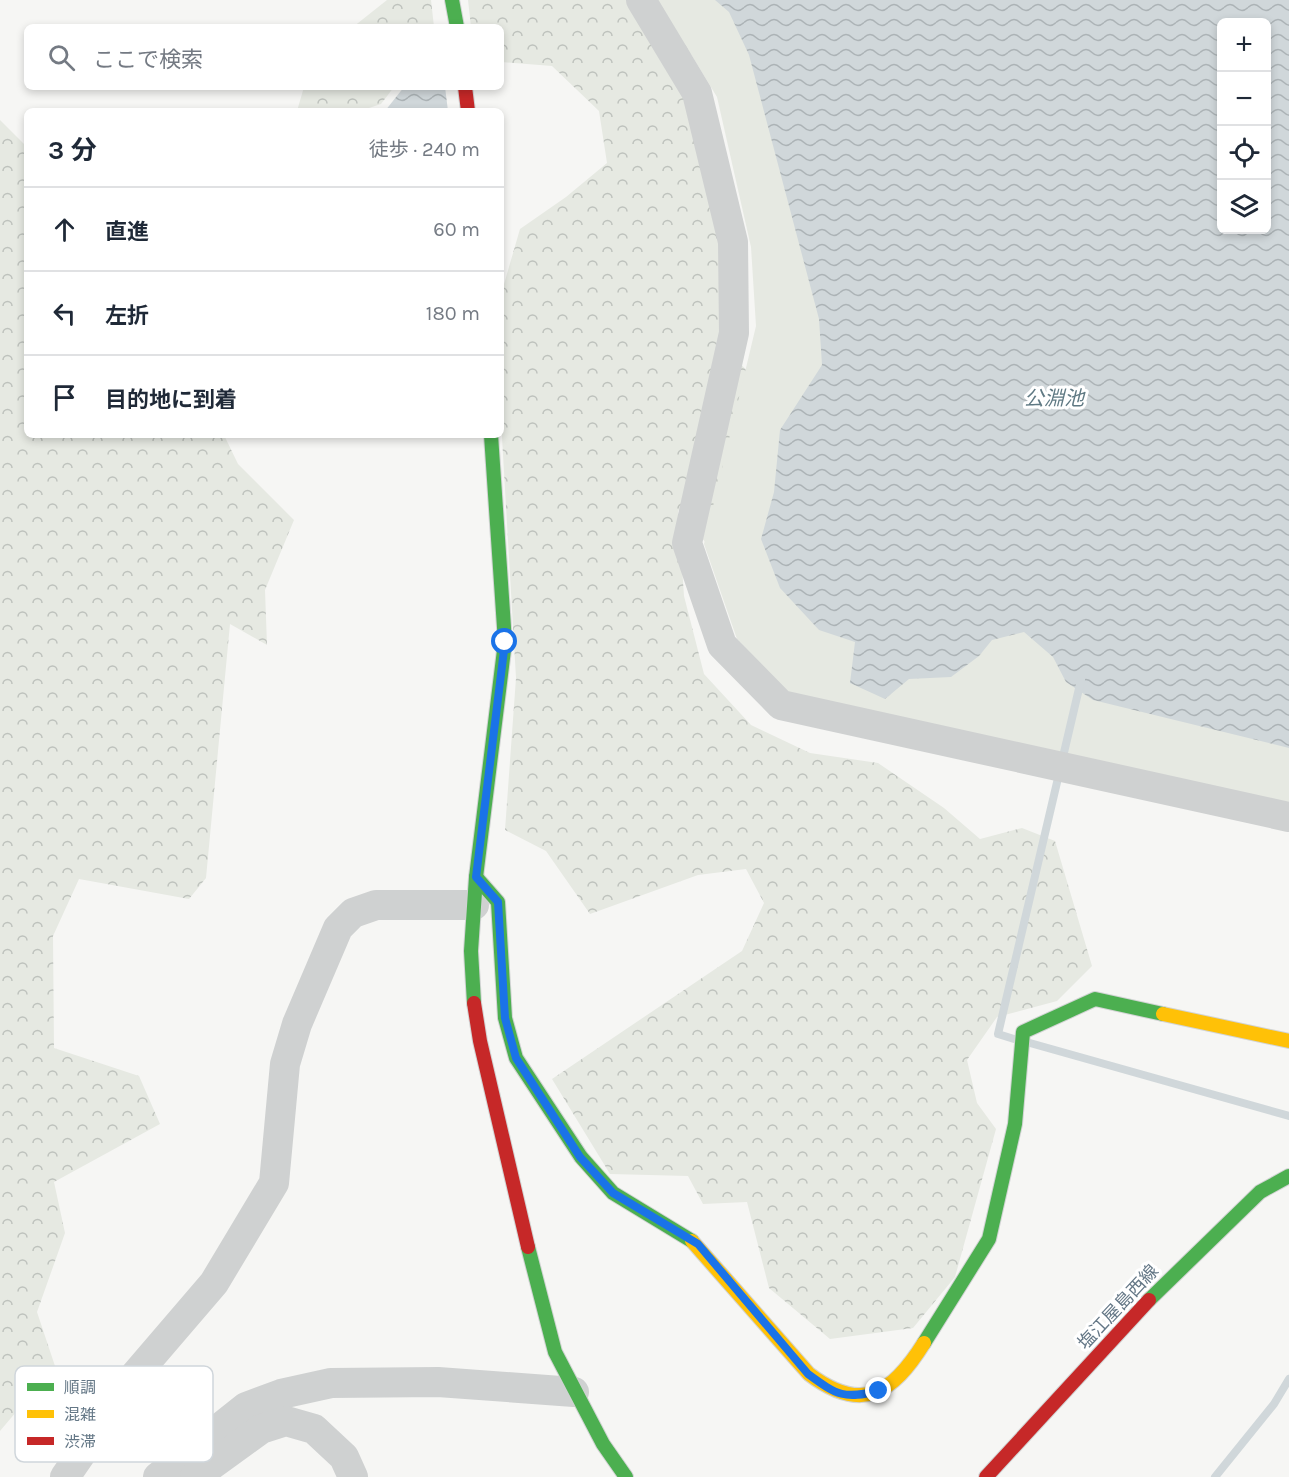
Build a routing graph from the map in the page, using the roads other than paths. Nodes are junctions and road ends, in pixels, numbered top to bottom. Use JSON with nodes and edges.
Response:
{"nodes":[{"id":1,"x":452,"y":0,"type":"edge"},
{"id":2,"x":641,"y":0,"type":"edge"},
{"id":3,"x":456,"y":24,"type":"edge"},
{"id":4,"x":465,"y":90,"type":"edge"},
{"id":5,"x":468,"y":108,"type":"edge"},
{"id":6,"x":491,"y":438,"type":"edge"},
{"id":7,"x":1289,"y":817,"type":"edge"},
{"id":8,"x":475,"y":891,"type":"junction"},
{"id":9,"x":1289,"y":1041,"type":"edge"},
{"id":10,"x":1289,"y":1176,"type":"edge"},
{"id":11,"x":143,"y":1366,"type":"edge"},
{"id":12,"x":574,"y":1392,"type":"junction"},
{"id":13,"x":213,"y":1434,"type":"edge"},
{"id":14,"x":75,"y":1462,"type":"edge"},
{"id":15,"x":178,"y":1462,"type":"edge"},
{"id":16,"x":65,"y":1477,"type":"edge"},
{"id":17,"x":159,"y":1477,"type":"edge"},
{"id":18,"x":195,"y":1477,"type":"edge"},
{"id":19,"x":353,"y":1477,"type":"edge"},
{"id":20,"x":626,"y":1477,"type":"edge"},
{"id":21,"x":986,"y":1477,"type":"edge"}],
"edges":[{"from":1,"to":3,"type":"street"},
{"from":2,"to":7,"type":"street"},
{"from":4,"to":5,"type":"street"},
{"from":6,"to":8,"type":"street"},
{"from":8,"to":9,"type":"street"},
{"from":8,"to":11,"type":"street"},
{"from":8,"to":12,"type":"street"},
{"from":10,"to":21,"type":"street","name":"塩江屋島西線"},
{"from":12,"to":13,"type":"street"},
{"from":12,"to":20,"type":"street"},
{"from":14,"to":16,"type":"street"},
{"from":15,"to":17,"type":"street"},
{"from":18,"to":19,"type":"street"}]}
